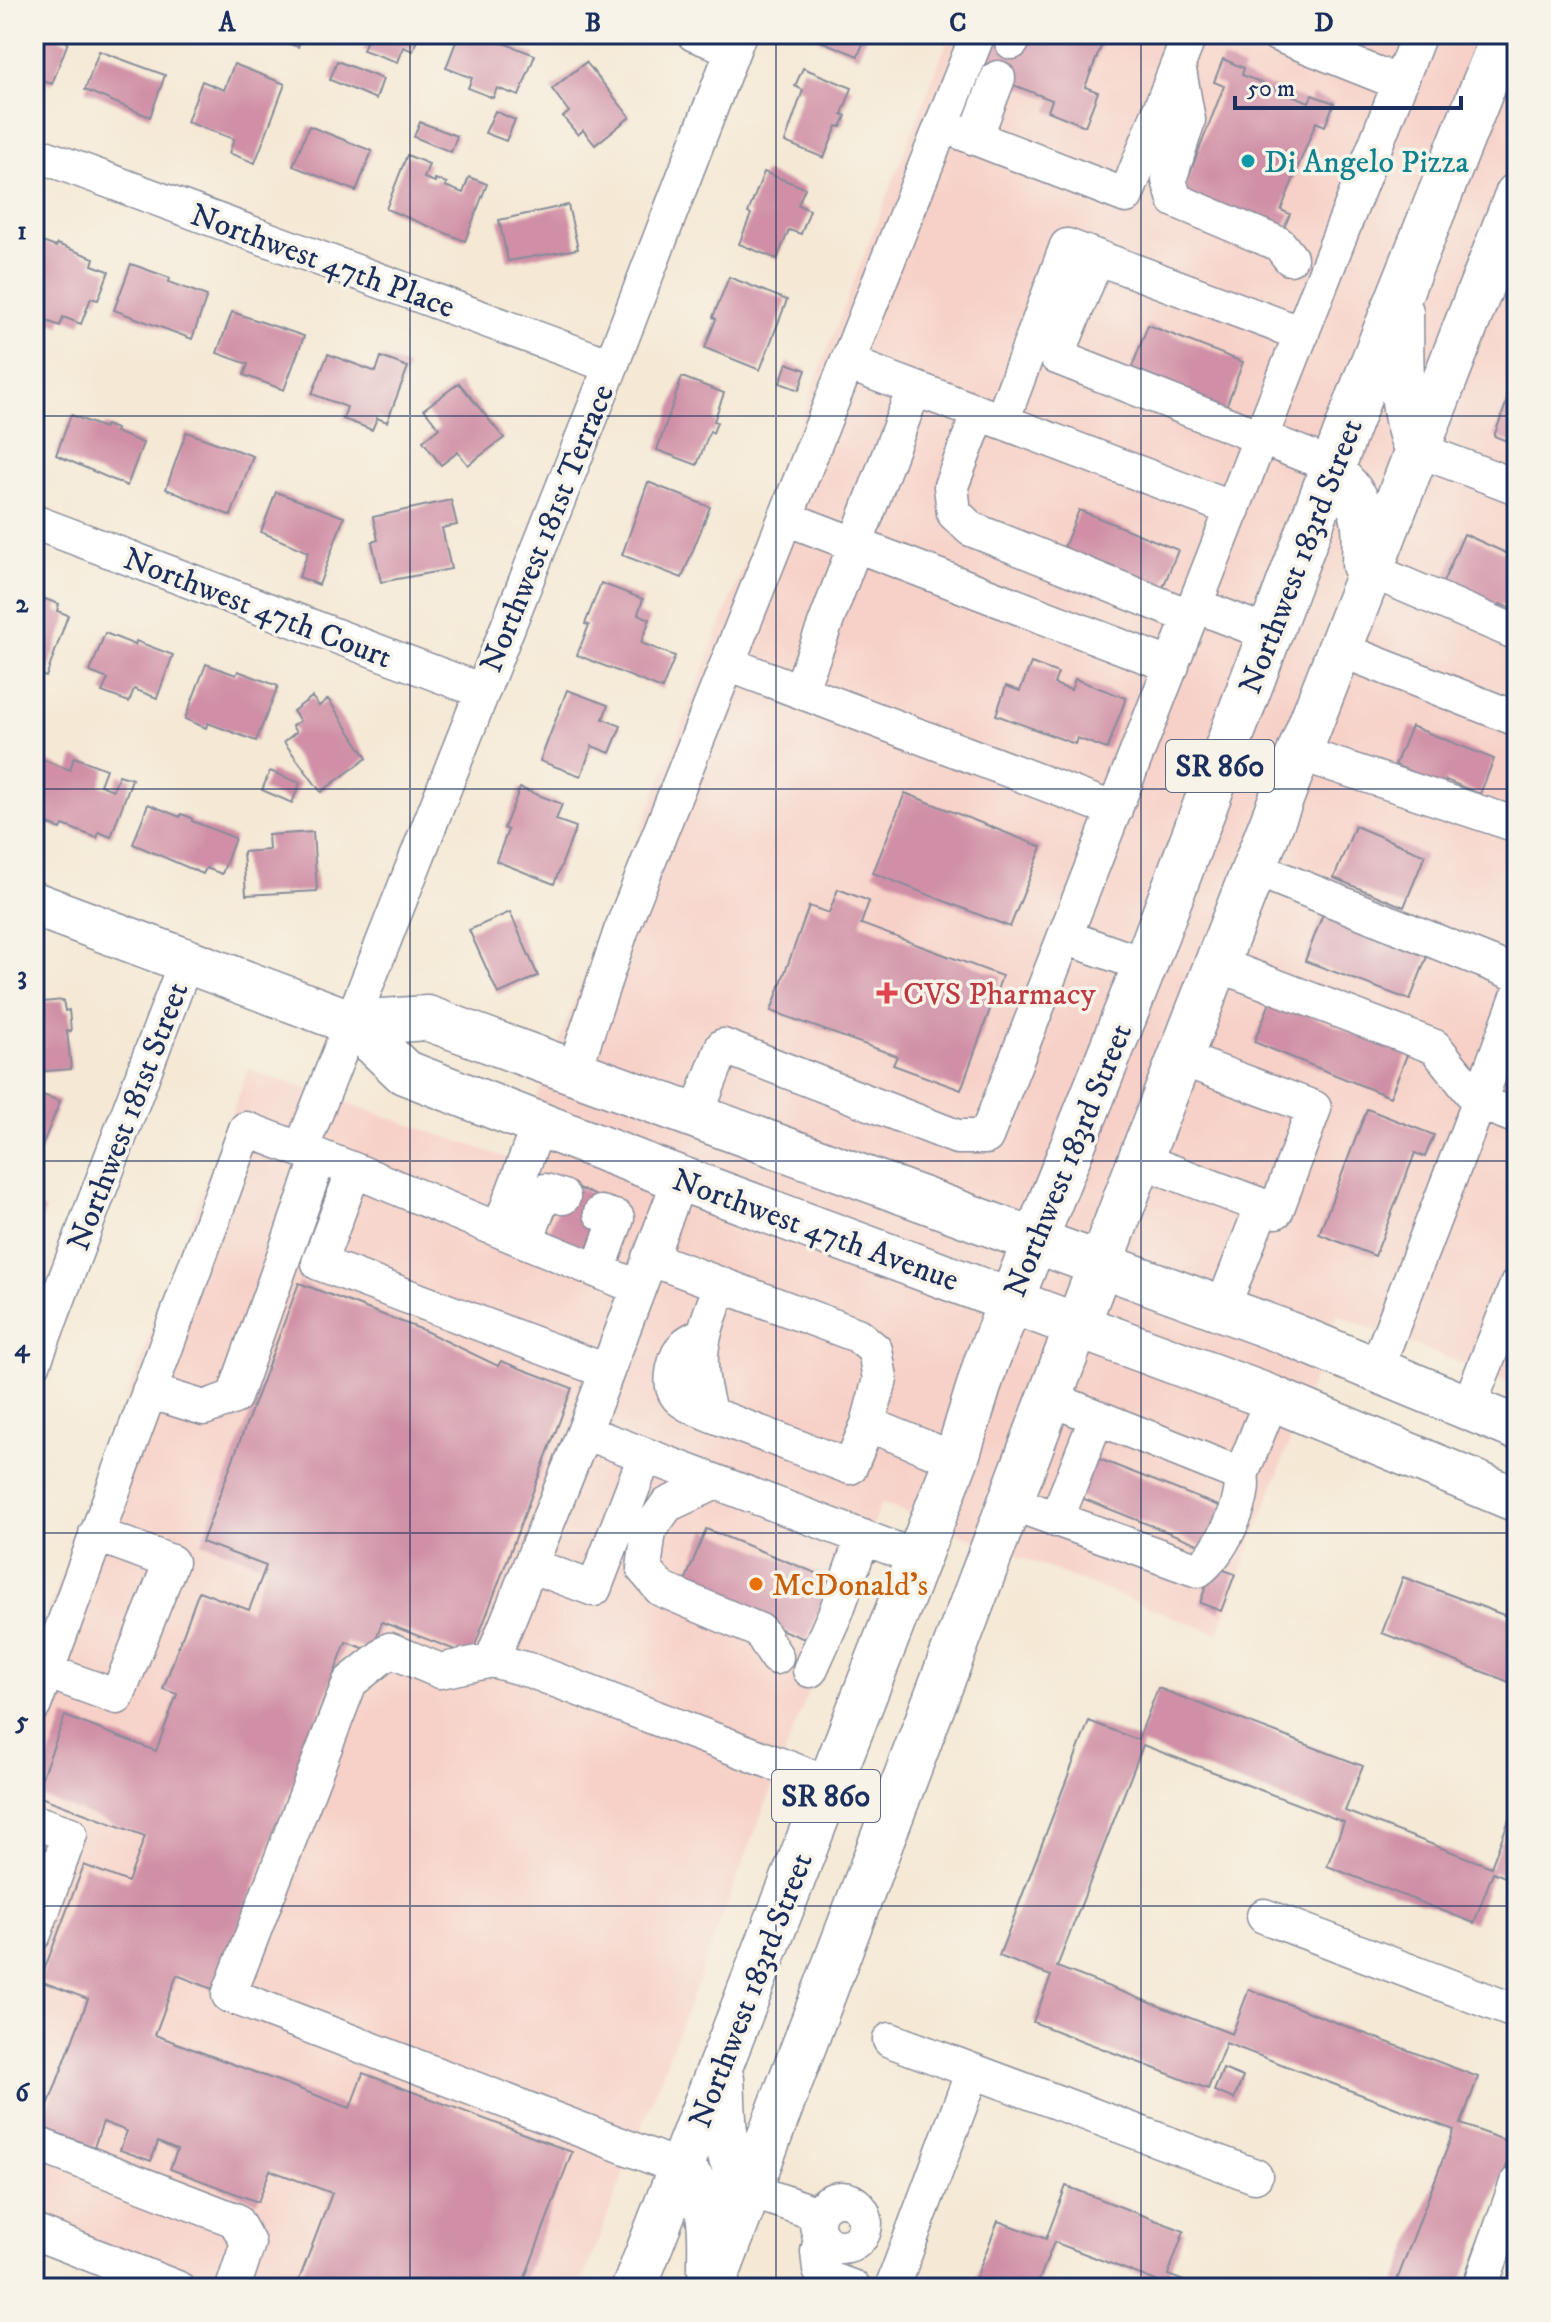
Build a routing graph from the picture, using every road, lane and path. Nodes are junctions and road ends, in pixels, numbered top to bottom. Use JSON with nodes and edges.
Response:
{"nodes":[{"id":1,"x":694,"y":34,"type":"edge"},
{"id":2,"x":978,"y":34,"type":"edge"},
{"id":3,"x":1277,"y":34,"type":"edge"},
{"id":4,"x":1419,"y":34,"type":"edge"},
{"id":5,"x":1504,"y":34,"type":"edge"},
{"id":6,"x":736,"y":41,"type":"edge"},
{"id":7,"x":1184,"y":49,"type":"edge"},
{"id":8,"x":998,"y":78,"type":"dead end"},
{"id":9,"x":1400,"y":83,"type":"junction"},
{"id":10,"x":942,"y":125,"type":"junction"},
{"id":11,"x":975,"y":138,"type":"junction"},
{"id":12,"x":34,"y":153,"type":"edge"},
{"id":13,"x":1517,"y":195,"type":"edge"},
{"id":14,"x":1126,"y":196,"type":"junction"},
{"id":15,"x":1097,"y":257,"type":"junction"},
{"id":16,"x":1290,"y":258,"type":"junction"},
{"id":17,"x":1326,"y":272,"type":"junction"},
{"id":18,"x":1401,"y":290,"type":"junction"},
{"id":19,"x":1302,"y":334,"type":"junction"},
{"id":20,"x":848,"y":363,"type":"junction"},
{"id":21,"x":611,"y":366,"type":"junction"},
{"id":22,"x":914,"y":389,"type":"junction"},
{"id":23,"x":990,"y":417,"type":"junction"},
{"id":24,"x":1261,"y":438,"type":"junction"},
{"id":25,"x":1416,"y":449,"type":"junction"},
{"id":26,"x":1332,"y":469,"type":"junction"},
{"id":27,"x":1517,"y":487,"type":"edge"},
{"id":28,"x":1233,"y":509,"type":"junction"},
{"id":29,"x":786,"y":518,"type":"junction"},
{"id":30,"x":34,"y":522,"type":"edge"},
{"id":31,"x":855,"y":544,"type":"junction"},
{"id":32,"x":1367,"y":577,"type":"junction"},
{"id":33,"x":1193,"y":611,"type":"junction"},
{"id":34,"x":1517,"y":633,"type":"edge"},
{"id":35,"x":1270,"y":634,"type":"junction"},
{"id":36,"x":1339,"y":649,"type":"junction"},
{"id":37,"x":728,"y":664,"type":"junction"},
{"id":38,"x":1172,"y":666,"type":"junction"},
{"id":39,"x":482,"y":691,"type":"junction"},
{"id":40,"x":800,"y":691,"type":"junction"},
{"id":41,"x":1517,"y":719,"type":"edge"},
{"id":42,"x":1299,"y":753,"type":"junction"},
{"id":43,"x":1115,"y":810,"type":"junction"},
{"id":44,"x":1517,"y":825,"type":"edge"},
{"id":45,"x":1253,"y":868,"type":"junction"},
{"id":46,"x":34,"y":904,"type":"edge"},
{"id":47,"x":1065,"y":937,"type":"junction"},
{"id":48,"x":186,"y":961,"type":"junction"},
{"id":49,"x":1217,"y":964,"type":"junction"},
{"id":50,"x":1145,"y":965,"type":"junction"},
{"id":51,"x":1517,"y":974,"type":"edge"},
{"id":52,"x":1517,"y":999,"type":"edge"},
{"id":53,"x":353,"y":1023,"type":"junction"},
{"id":54,"x":1180,"y":1058,"type":"junction"},
{"id":55,"x":574,"y":1071,"type":"junction"},
{"id":56,"x":1479,"y":1102,"type":"junction"},
{"id":57,"x":696,"y":1115,"type":"junction"},
{"id":58,"x":1517,"y":1117,"type":"edge"},
{"id":59,"x":539,"y":1124,"type":"junction"},
{"id":60,"x":310,"y":1153,"type":"junction"},
{"id":61,"x":1140,"y":1160,"type":"junction"},
{"id":62,"x":354,"y":1170,"type":"junction"},
{"id":63,"x":680,"y":1179,"type":"junction"},
{"id":64,"x":563,"y":1197,"type":"dead end"},
{"id":65,"x":1262,"y":1207,"type":"junction"},
{"id":66,"x":601,"y":1213,"type":"dead end"},
{"id":67,"x":513,"y":1235,"type":"junction"},
{"id":68,"x":1035,"y":1241,"type":"junction"},
{"id":69,"x":1100,"y":1264,"type":"junction"},
{"id":70,"x":598,"y":1271,"type":"junction"},
{"id":71,"x":643,"y":1273,"type":"junction"},
{"id":72,"x":1517,"y":1285,"type":"edge"},
{"id":73,"x":721,"y":1286,"type":"junction"},
{"id":74,"x":1011,"y":1303,"type":"junction"},
{"id":75,"x":1222,"y":1309,"type":"junction"},
{"id":76,"x":1076,"y":1326,"type":"junction"},
{"id":77,"x":34,"y":1362,"type":"edge"},
{"id":78,"x":1376,"y":1369,"type":"junction"},
{"id":79,"x":606,"y":1371,"type":"junction"},
{"id":80,"x":149,"y":1391,"type":"junction"},
{"id":81,"x":1049,"y":1398,"type":"junction"},
{"id":82,"x":1272,"y":1398,"type":"junction"},
{"id":83,"x":1468,"y":1408,"type":"junction"},
{"id":84,"x":1097,"y":1417,"type":"junction"},
{"id":85,"x":868,"y":1424,"type":"junction"},
{"id":86,"x":1517,"y":1428,"type":"edge"},
{"id":87,"x":584,"y":1432,"type":"junction"},
{"id":88,"x":645,"y":1456,"type":"junction"},
{"id":89,"x":956,"y":1460,"type":"junction"},
{"id":90,"x":1241,"y":1475,"type":"junction"},
{"id":91,"x":716,"y":1482,"type":"junction"},
{"id":92,"x":1517,"y":1500,"type":"edge"},
{"id":93,"x":1009,"y":1502,"type":"junction"},
{"id":94,"x":1056,"y":1520,"type":"junction"},
{"id":95,"x":96,"y":1534,"type":"junction"},
{"id":96,"x":863,"y":1537,"type":"junction"},
{"id":97,"x":918,"y":1558,"type":"junction"},
{"id":98,"x":530,"y":1565,"type":"junction"},
{"id":99,"x":776,"y":1657,"type":"dead end"},
{"id":100,"x":492,"y":1660,"type":"junction"},
{"id":101,"x":810,"y":1670,"type":"dead end"},
{"id":102,"x":46,"y":1671,"type":"junction"},
{"id":103,"x":34,"y":1705,"type":"edge"},
{"id":104,"x":830,"y":1784,"type":"junction"},
{"id":105,"x":34,"y":1822,"type":"edge"},
{"id":106,"x":1264,"y":1916,"type":"dead end"},
{"id":107,"x":34,"y":1934,"type":"edge"},
{"id":108,"x":1517,"y":2012,"type":"edge"},
{"id":109,"x":890,"y":2040,"type":"dead end"},
{"id":110,"x":721,"y":2065,"type":"junction"},
{"id":111,"x":973,"y":2071,"type":"junction"},
{"id":112,"x":34,"y":2143,"type":"edge"},
{"id":113,"x":681,"y":2168,"type":"junction"},
{"id":114,"x":1255,"y":2176,"type":"dead end"},
{"id":115,"x":1517,"y":2183,"type":"edge"},
{"id":116,"x":749,"y":2190,"type":"junction"},
{"id":117,"x":820,"y":2226,"type":"junction"},
{"id":118,"x":34,"y":2232,"type":"edge"},
{"id":119,"x":909,"y":2238,"type":"junction"},
{"id":120,"x":177,"y":2288,"type":"edge"},
{"id":121,"x":233,"y":2288,"type":"edge"},
{"id":122,"x":634,"y":2288,"type":"edge"},
{"id":123,"x":711,"y":2288,"type":"edge"},
{"id":124,"x":854,"y":2288,"type":"edge"},
{"id":125,"x":892,"y":2288,"type":"edge"},
{"id":126,"x":1480,"y":2288,"type":"edge"}],
"edges":[{"from":1,"to":6,"type":"street"},
{"from":2,"to":10,"type":"street"},
{"from":3,"to":9,"type":"street"},
{"from":4,"to":9,"type":"street"},
{"from":5,"to":18,"type":"main road","name":"Northwest 183rd Street","number":"SR 860"},
{"from":6,"to":21,"type":"street","name":"Northwest 181st Terrace"},
{"from":7,"to":14,"type":"street"},
{"from":7,"to":16,"type":"street"},
{"from":8,"to":11,"type":"street"},
{"from":9,"to":17,"type":"street"},
{"from":10,"to":11,"type":"street"},
{"from":10,"to":20,"type":"street"},
{"from":11,"to":14,"type":"street"},
{"from":12,"to":21,"type":"street","name":"Northwest 47th Place"},
{"from":13,"to":25,"type":"main road","name":"Northwest 183rd Street","number":"SR 860"},
{"from":14,"to":16,"type":"street"},
{"from":15,"to":19,"type":"street"},
{"from":15,"to":23,"type":"street"},
{"from":15,"to":24,"type":"street"},
{"from":16,"to":17,"type":"street"},
{"from":17,"to":19,"type":"street"},
{"from":18,"to":25,"type":"main road"},
{"from":18,"to":26,"type":"main road","name":"Northwest 183rd Street","number":"SR 860"},
{"from":19,"to":24,"type":"street"},
{"from":20,"to":22,"type":"street"},
{"from":20,"to":29,"type":"street"},
{"from":21,"to":39,"type":"street","name":"Northwest 181st Terrace"},
{"from":22,"to":23,"type":"street"},
{"from":22,"to":31,"type":"street"},
{"from":23,"to":28,"type":"street"},
{"from":23,"to":33,"type":"street"},
{"from":24,"to":26,"type":"street"},
{"from":24,"to":28,"type":"street"},
{"from":25,"to":27,"type":"street"},
{"from":25,"to":32,"type":"main road","name":"Northwest 183rd Street","number":"SR 860"},
{"from":26,"to":32,"type":"main road"},
{"from":26,"to":35,"type":"main road","name":"Northwest 183rd Street","number":"SR 860"},
{"from":28,"to":33,"type":"street"},
{"from":29,"to":31,"type":"street"},
{"from":29,"to":37,"type":"street"},
{"from":30,"to":39,"type":"street","name":"Northwest 47th Court"},
{"from":31,"to":38,"type":"street"},
{"from":31,"to":40,"type":"street"},
{"from":32,"to":34,"type":"street"},
{"from":32,"to":36,"type":"main road","name":"Northwest 183rd Street","number":"SR 860"},
{"from":33,"to":35,"type":"street"},
{"from":33,"to":38,"type":"street"},
{"from":35,"to":50,"type":"main road","name":"Northwest 183rd Street","number":"SR 860"},
{"from":36,"to":41,"type":"street"},
{"from":36,"to":42,"type":"main road","name":"Northwest 183rd Street","number":"SR 860"},
{"from":37,"to":40,"type":"street"},
{"from":37,"to":55,"type":"street"},
{"from":38,"to":43,"type":"street"},
{"from":39,"to":53,"type":"street","name":"Northwest 181st Terrace"},
{"from":40,"to":43,"type":"street"},
{"from":42,"to":44,"type":"street"},
{"from":42,"to":45,"type":"main road","name":"Northwest 183rd Street","number":"SR 860"},
{"from":43,"to":47,"type":"street"},
{"from":45,"to":49,"type":"main road","name":"Northwest 183rd Street","number":"SR 860"},
{"from":45,"to":51,"type":"street"},
{"from":46,"to":48,"type":"main road","name":"Northwest 47th Avenue"},
{"from":47,"to":50,"type":"street"},
{"from":47,"to":57,"type":"street"},
{"from":48,"to":53,"type":"main road","name":"Northwest 47th Avenue"},
{"from":48,"to":77,"type":"street","name":"Northwest 181st Street"},
{"from":49,"to":54,"type":"main road","name":"Northwest 183rd Street","number":"SR 860"},
{"from":49,"to":56,"type":"street"},
{"from":50,"to":68,"type":"main road","name":"Northwest 183rd Street","number":"SR 860"},
{"from":52,"to":56,"type":"street"},
{"from":53,"to":55,"type":"main road","name":"Northwest 47th Avenue"},
{"from":53,"to":59,"type":"main road","name":"Northwest 47th Avenue"},
{"from":53,"to":60,"type":"street","name":"Northwest 181st Terrace"},
{"from":54,"to":61,"type":"main road","name":"Northwest 183rd Street","number":"SR 860"},
{"from":54,"to":65,"type":"street"},
{"from":55,"to":57,"type":"main road","name":"Northwest 47th Avenue"},
{"from":56,"to":58,"type":"street"},
{"from":56,"to":78,"type":"street"},
{"from":57,"to":68,"type":"main road","name":"Northwest 47th Avenue"},
{"from":59,"to":63,"type":"main road","name":"Northwest 47th Avenue"},
{"from":59,"to":67,"type":"street"},
{"from":60,"to":62,"type":"street"},
{"from":60,"to":80,"type":"street","name":"Northwest 181st Terrace"},
{"from":60,"to":80,"type":"street"},
{"from":61,"to":65,"type":"street"},
{"from":61,"to":69,"type":"main road","name":"Northwest 183rd Street","number":"SR 860"},
{"from":62,"to":67,"type":"street"},
{"from":62,"to":79,"type":"street"},
{"from":63,"to":71,"type":"street"},
{"from":63,"to":74,"type":"main road","name":"Northwest 47th Avenue"},
{"from":64,"to":67,"type":"street"},
{"from":65,"to":75,"type":"street"},
{"from":66,"to":70,"type":"street"},
{"from":67,"to":70,"type":"street"},
{"from":68,"to":69,"type":"main road","name":"Northwest 47th Avenue"},
{"from":68,"to":74,"type":"main road","name":"Northwest 183rd Street","number":"SR 860"},
{"from":69,"to":75,"type":"main road","name":"Northwest 47th Avenue"},
{"from":69,"to":76,"type":"main road","name":"Northwest 183rd Street","number":"SR 860"},
{"from":70,"to":71,"type":"street"},
{"from":71,"to":73,"type":"street"},
{"from":71,"to":79,"type":"street"},
{"from":72,"to":83,"type":"street"},
{"from":73,"to":85,"type":"street"},
{"from":73,"to":85,"type":"street"},
{"from":74,"to":76,"type":"main road","name":"Northwest 47th Avenue"},
{"from":74,"to":89,"type":"main road","name":"Northwest 183rd Street","number":"SR 860"},
{"from":75,"to":78,"type":"main road","name":"Northwest 47th Avenue"},
{"from":76,"to":81,"type":"main road","name":"Northwest 183rd Street","number":"SR 860"},
{"from":76,"to":82,"type":"main road","name":"Northwest 47th Avenue"},
{"from":78,"to":83,"type":"main road","name":"Northwest 47th Avenue"},
{"from":79,"to":87,"type":"street"},
{"from":80,"to":95,"type":"street"},
{"from":81,"to":84,"type":"street"},
{"from":81,"to":93,"type":"main road","name":"Northwest 183rd Street","number":"SR 860"},
{"from":82,"to":90,"type":"street"},
{"from":82,"to":92,"type":"main road","name":"Northwest 47th Avenue"},
{"from":83,"to":86,"type":"main road","name":"Northwest 47th Avenue"},
{"from":84,"to":90,"type":"street"},
{"from":84,"to":94,"type":"street"},
{"from":85,"to":89,"type":"street"},
{"from":87,"to":88,"type":"street"},
{"from":87,"to":98,"type":"street"},
{"from":88,"to":91,"type":"street"},
{"from":88,"to":98,"type":"street"},
{"from":89,"to":97,"type":"main road","name":"Northwest 183rd Street","number":"SR 860"},
{"from":90,"to":94,"type":"street"},
{"from":91,"to":96,"type":"street"},
{"from":91,"to":99,"type":"street"},
{"from":93,"to":94,"type":"street"},
{"from":93,"to":116,"type":"main road","name":"Northwest 183rd Street","number":"SR 860"},
{"from":95,"to":102,"type":"street"},
{"from":95,"to":102,"type":"street"},
{"from":96,"to":97,"type":"street"},
{"from":96,"to":101,"type":"street"},
{"from":97,"to":104,"type":"main road","name":"Northwest 183rd Street","number":"SR 860"},
{"from":98,"to":100,"type":"street"},
{"from":100,"to":104,"type":"street"},
{"from":100,"to":113,"type":"street"},
{"from":102,"to":103,"type":"street"},
{"from":104,"to":110,"type":"main road","name":"Northwest 183rd Street","number":"SR 860"},
{"from":105,"to":107,"type":"street"},
{"from":106,"to":108,"type":"street"},
{"from":109,"to":111,"type":"street"},
{"from":110,"to":113,"type":"main road","name":"Northwest 183rd Street","number":"SR 860"},
{"from":110,"to":116,"type":"main road"},
{"from":111,"to":114,"type":"street"},
{"from":111,"to":119,"type":"street"},
{"from":112,"to":121,"type":"street"},
{"from":113,"to":122,"type":"main road","name":"Northwest 183rd Street","number":"SR 860"},
{"from":113,"to":123,"type":"main road"},
{"from":115,"to":126,"type":"street"},
{"from":116,"to":117,"type":"street"},
{"from":116,"to":123,"type":"main road","name":"Northwest 183rd Street","number":"SR 860"},
{"from":117,"to":119,"type":"street"},
{"from":117,"to":124,"type":"street"},
{"from":118,"to":120,"type":"street"},
{"from":119,"to":125,"type":"street"}]}
